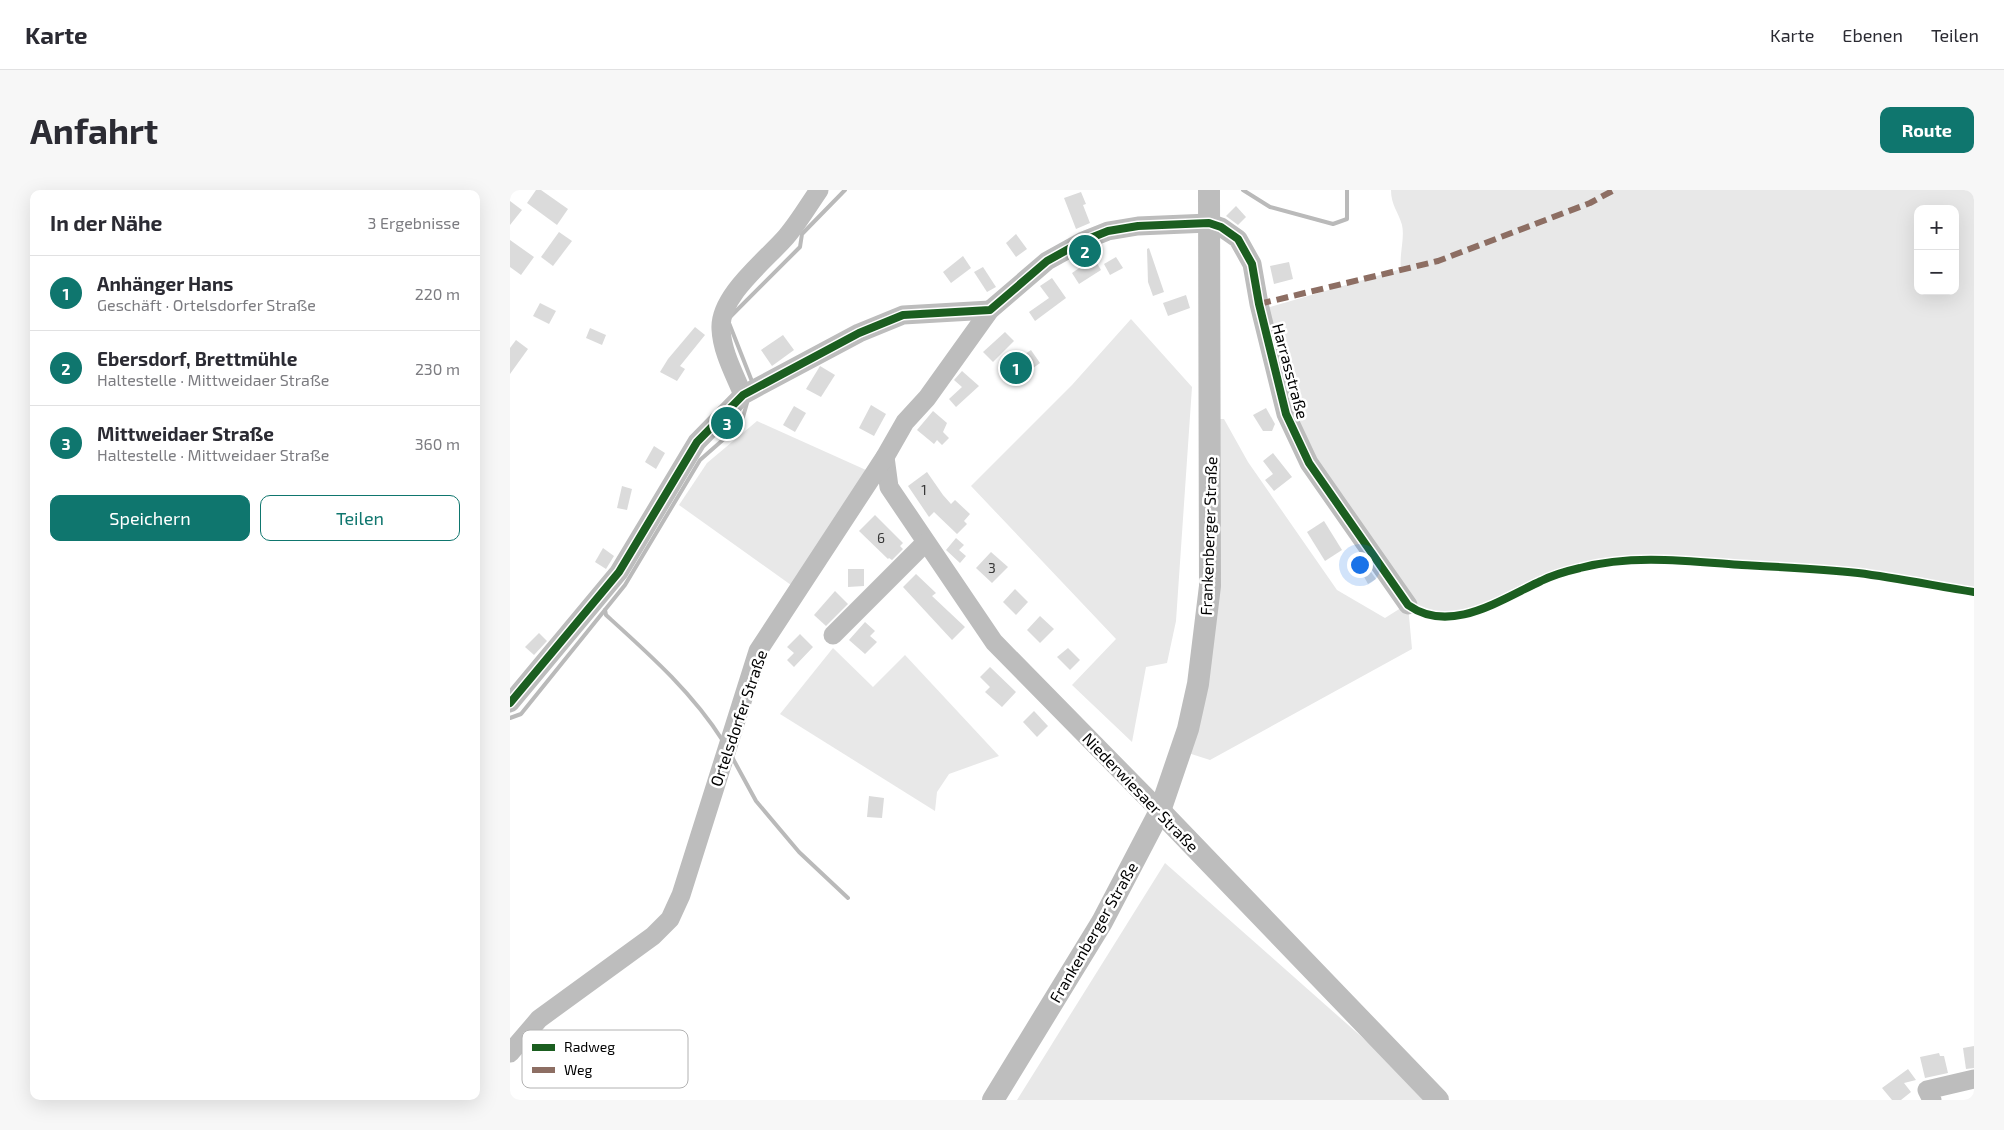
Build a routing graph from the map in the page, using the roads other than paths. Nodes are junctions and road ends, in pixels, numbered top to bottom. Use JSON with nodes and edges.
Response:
{"nodes":[{"id":1,"x":819,"y":190,"type":"edge"},
{"id":2,"x":1209,"y":190,"type":"edge"},
{"id":3,"x":1209,"y":223,"type":"junction"},
{"id":4,"x":990,"y":310,"type":"junction"},
{"id":5,"x":743,"y":395,"type":"junction"},
{"id":6,"x":886,"y":457,"type":"junction"},
{"id":7,"x":925,"y":543,"type":"junction"},
{"id":8,"x":1408,"y":605,"type":"dead end"},
{"id":9,"x":833,"y":635,"type":"dead end"},
{"id":10,"x":512,"y":696,"type":"edge"},
{"id":11,"x":1160,"y":811,"type":"junction"},
{"id":12,"x":530,"y":1030,"type":"edge"},
{"id":13,"x":522,"y":1039,"type":"edge"},
{"id":14,"x":510,"y":1053,"type":"edge"},
{"id":15,"x":1974,"y":1078,"type":"edge"},
{"id":16,"x":993,"y":1100,"type":"edge"},
{"id":17,"x":1438,"y":1100,"type":"edge"},
{"id":18,"x":1932,"y":1100,"type":"edge"}],
"edges":[{"from":1,"to":5,"type":"street"},
{"from":2,"to":3,"type":"main road","name":"Frankenberger Straße"},
{"from":3,"to":4,"type":"street","name":"Ortelsdorfer Straße"},
{"from":3,"to":8,"type":"street","name":"Harrasstraße"},
{"from":3,"to":11,"type":"main road","name":"Frankenberger Straße"},
{"from":4,"to":5,"type":"street"},
{"from":4,"to":6,"type":"street","name":"Ortelsdorfer Straße"},
{"from":5,"to":10,"type":"street"},
{"from":6,"to":7,"type":"street","name":"Niederwiesaer Straße"},
{"from":6,"to":12,"type":"street","name":"Ortelsdorfer Straße"},
{"from":7,"to":9,"type":"street"},
{"from":7,"to":11,"type":"street","name":"Niederwiesaer Straße"},
{"from":11,"to":16,"type":"main road","name":"Frankenberger Straße"},
{"from":11,"to":17,"type":"main road","name":"Niederwiesaer Straße"},
{"from":13,"to":14,"type":"street","name":"Ortelsdorfer Straße"},
{"from":15,"to":18,"type":"street"}]}
